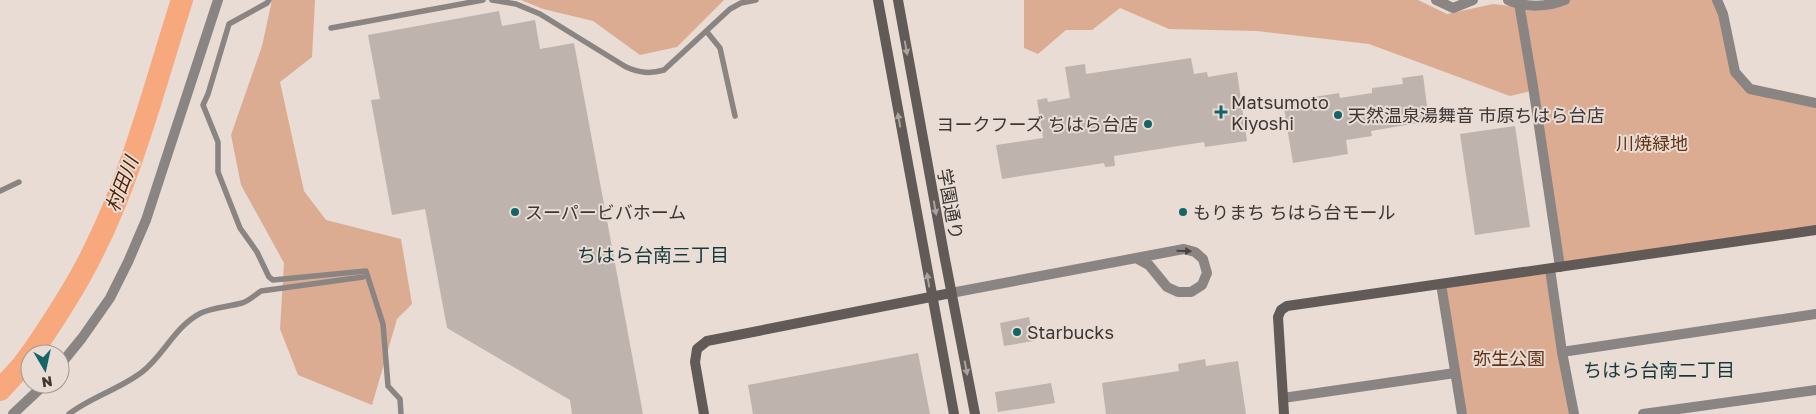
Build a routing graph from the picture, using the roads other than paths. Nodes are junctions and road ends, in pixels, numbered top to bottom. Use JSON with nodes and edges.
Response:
{"nodes":[{"id":1,"x":218,"y":0,"type":"edge"},
{"id":2,"x":269,"y":0,"type":"edge"},
{"id":3,"x":483,"y":0,"type":"edge"},
{"id":4,"x":492,"y":0,"type":"edge"},
{"id":5,"x":756,"y":0,"type":"edge"},
{"id":6,"x":878,"y":0,"type":"edge"},
{"id":7,"x":898,"y":0,"type":"edge"},
{"id":8,"x":1436,"y":0,"type":"edge"},
{"id":9,"x":1473,"y":0,"type":"edge"},
{"id":10,"x":1508,"y":0,"type":"edge"},
{"id":11,"x":1565,"y":0,"type":"edge"},
{"id":12,"x":1717,"y":0,"type":"edge"},
{"id":13,"x":1519,"y":3,"type":"junction"},
{"id":14,"x":331,"y":28,"type":"dead end"},
{"id":15,"x":706,"y":32,"type":"junction"},
{"id":16,"x":1816,"y":103,"type":"edge"},
{"id":17,"x":734,"y":116,"type":"dead end"},
{"id":18,"x":19,"y":182,"type":"dead end"},
{"id":19,"x":0,"y":192,"type":"edge"},
{"id":20,"x":1816,"y":230,"type":"edge"},
{"id":21,"x":1136,"y":258,"type":"junction"},
{"id":22,"x":1555,"y":268,"type":"junction"},
{"id":23,"x":363,"y":277,"type":"dead end"},
{"id":24,"x":1441,"y":284,"type":"junction"},
{"id":25,"x":952,"y":294,"type":"junction"},
{"id":26,"x":932,"y":298,"type":"junction"},
{"id":27,"x":1816,"y":314,"type":"edge"},
{"id":28,"x":1562,"y":352,"type":"junction"},
{"id":29,"x":70,"y":353,"type":"edge"},
{"id":30,"x":1456,"y":373,"type":"junction"},
{"id":31,"x":1816,"y":390,"type":"edge"},
{"id":32,"x":34,"y":394,"type":"edge"},
{"id":33,"x":1283,"y":398,"type":"junction"},
{"id":34,"x":13,"y":414,"type":"edge"},
{"id":35,"x":69,"y":414,"type":"edge"},
{"id":36,"x":401,"y":414,"type":"edge"},
{"id":37,"x":704,"y":414,"type":"edge"},
{"id":38,"x":954,"y":414,"type":"edge"},
{"id":39,"x":975,"y":414,"type":"edge"},
{"id":40,"x":1284,"y":414,"type":"edge"},
{"id":41,"x":1462,"y":414,"type":"edge"},
{"id":42,"x":1574,"y":414,"type":"edge"},
{"id":43,"x":1643,"y":414,"type":"edge"}],
"edges":[{"from":1,"to":29,"type":"street"},
{"from":2,"to":36,"type":"lane"},
{"from":3,"to":14,"type":"lane"},
{"from":4,"to":15,"type":"lane"},
{"from":5,"to":15,"type":"lane"},
{"from":26,"to":6,"type":"street","name":"学園通り","one_way":true},
{"from":7,"to":25,"type":"street","name":"学園通り","one_way":true},
{"from":8,"to":9,"type":"street"},
{"from":10,"to":13,"type":"street"},
{"from":11,"to":13,"type":"street"},
{"from":12,"to":16,"type":"street"},
{"from":13,"to":22,"type":"street"},
{"from":15,"to":17,"type":"lane"},
{"from":18,"to":19,"type":"lane"},
{"from":20,"to":22,"type":"street"},
{"from":21,"to":21,"type":"street","one_way":true},
{"from":21,"to":25,"type":"street"},
{"from":22,"to":24,"type":"street"},
{"from":22,"to":28,"type":"street"},
{"from":23,"to":35,"type":"lane"},
{"from":24,"to":30,"type":"street"},
{"from":24,"to":33,"type":"street"},
{"from":25,"to":26,"type":"street"},
{"from":25,"to":39,"type":"street","name":"学園通り","one_way":true},
{"from":26,"to":37,"type":"street"},
{"from":26,"to":38,"type":"street","name":"学園通り"},
{"from":27,"to":28,"type":"street"},
{"from":28,"to":42,"type":"street"},
{"from":30,"to":33,"type":"street"},
{"from":30,"to":41,"type":"street"},
{"from":31,"to":43,"type":"street"},
{"from":32,"to":34,"type":"street"},
{"from":33,"to":40,"type":"street"}]}
